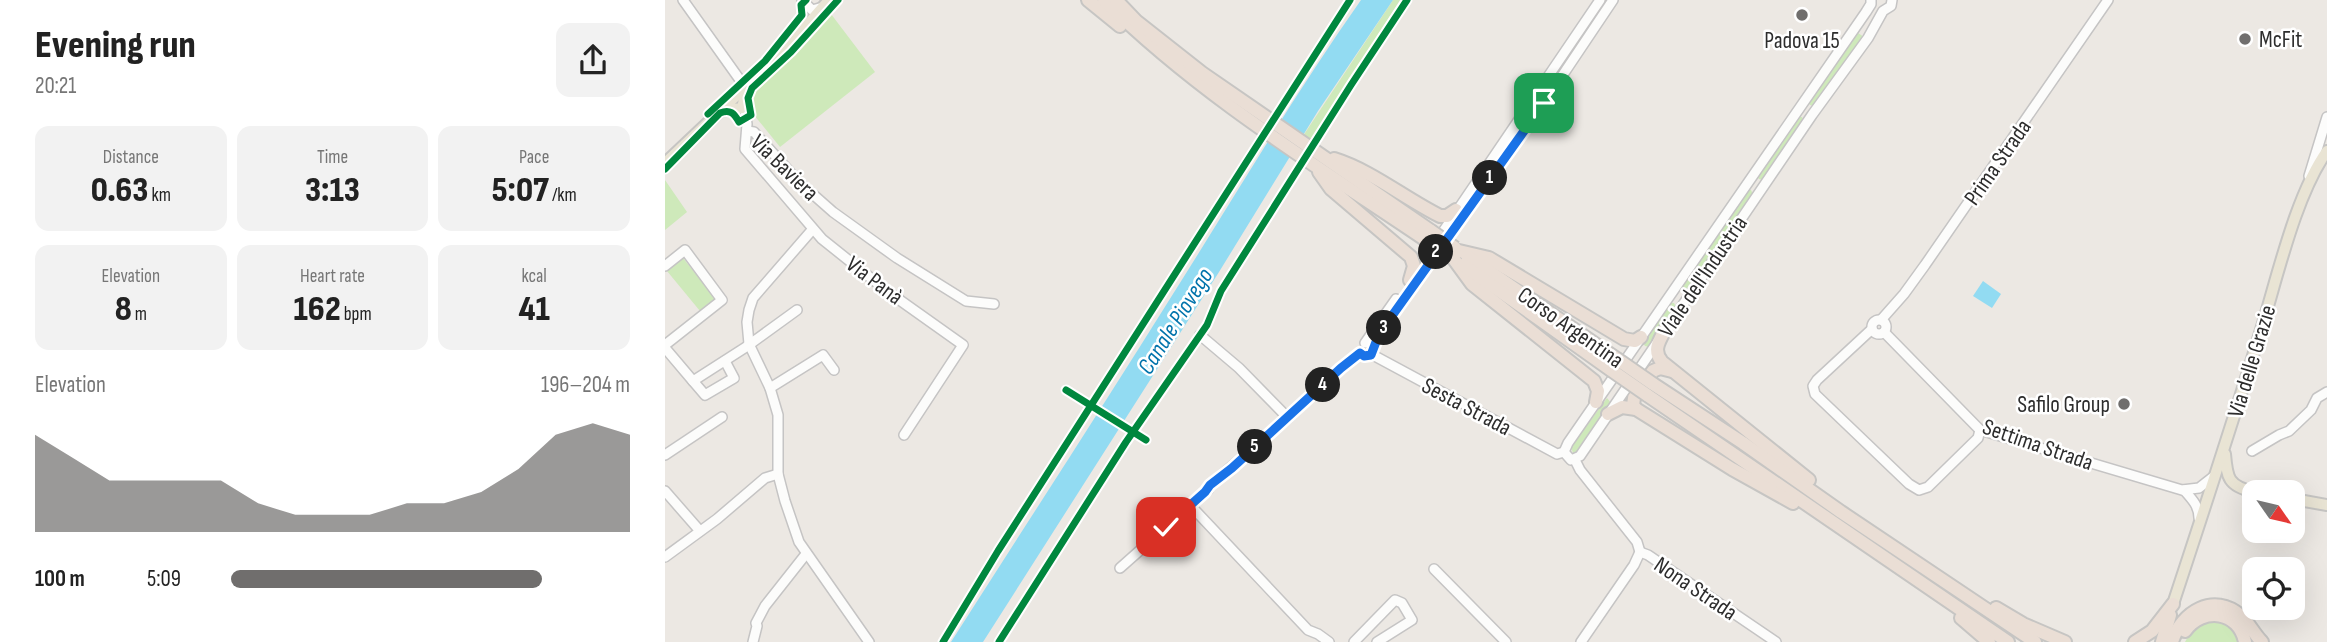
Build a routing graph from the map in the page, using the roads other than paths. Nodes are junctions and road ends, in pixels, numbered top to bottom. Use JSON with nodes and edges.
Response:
{"nodes":[{"id":1,"x":683,"y":0,"type":"edge"},
{"id":2,"x":802,"y":0,"type":"edge"},
{"id":3,"x":1088,"y":0,"type":"edge"},
{"id":4,"x":1104,"y":0,"type":"edge"},
{"id":5,"x":1116,"y":0,"type":"edge"},
{"id":6,"x":1129,"y":0,"type":"edge"},
{"id":7,"x":1600,"y":0,"type":"edge"},
{"id":8,"x":1613,"y":0,"type":"edge"},
{"id":9,"x":1892,"y":0,"type":"edge"},
{"id":10,"x":2108,"y":0,"type":"edge"},
{"id":11,"x":1871,"y":2,"type":"edge"},
{"id":12,"x":821,"y":4,"type":"edge"},
{"id":13,"x":1883,"y":11,"type":"junction"},
{"id":14,"x":1171,"y":49,"type":"junction"},
{"id":15,"x":1182,"y":72,"type":"junction"},
{"id":16,"x":1546,"y":79,"type":"junction"},
{"id":17,"x":1558,"y":81,"type":"junction"},
{"id":18,"x":747,"y":85,"type":"junction"},
{"id":19,"x":1538,"y":91,"type":"junction"},
{"id":20,"x":1542,"y":105,"type":"junction"},
{"id":21,"x":739,"y":106,"type":"junction"},
{"id":22,"x":1800,"y":106,"type":"junction"},
{"id":23,"x":1812,"y":115,"type":"junction"},
{"id":24,"x":2327,"y":117,"type":"edge"},
{"id":25,"x":1260,"y":120,"type":"junction"},
{"id":26,"x":747,"y":131,"type":"junction"},
{"id":27,"x":2327,"y":150,"type":"edge"},
{"id":28,"x":1314,"y":158,"type":"junction"},
{"id":29,"x":665,"y":163,"type":"edge"},
{"id":30,"x":1749,"y":179,"type":"junction"},
{"id":31,"x":1762,"y":188,"type":"junction"},
{"id":32,"x":1456,"y":210,"type":"junction"},
{"id":33,"x":2299,"y":210,"type":"junction"},
{"id":34,"x":833,"y":212,"type":"joint"},
{"id":35,"x":812,"y":230,"type":"junction"},
{"id":36,"x":1454,"y":253,"type":"junction"},
{"id":37,"x":665,"y":266,"type":"edge"},
{"id":38,"x":1410,"y":281,"type":"junction"},
{"id":39,"x":994,"y":304,"type":"dead end"},
{"id":40,"x":797,"y":310,"type":"dead end"},
{"id":41,"x":1881,"y":320,"type":"junction"},
{"id":42,"x":1667,"y":326,"type":"junction"},
{"id":43,"x":1872,"y":329,"type":"junction"},
{"id":44,"x":1884,"y":332,"type":"junction"},
{"id":45,"x":1200,"y":335,"type":"dead end"},
{"id":46,"x":1641,"y":337,"type":"junction"},
{"id":47,"x":750,"y":344,"type":"junction"},
{"id":48,"x":665,"y":346,"type":"edge"},
{"id":49,"x":1370,"y":348,"type":"junction"},
{"id":50,"x":725,"y":361,"type":"junction"},
{"id":51,"x":834,"y":370,"type":"dead end"},
{"id":52,"x":1672,"y":372,"type":"junction"},
{"id":53,"x":693,"y":381,"type":"junction"},
{"id":54,"x":770,"y":388,"type":"junction"},
{"id":55,"x":1650,"y":390,"type":"junction"},
{"id":56,"x":2327,"y":392,"type":"edge"},
{"id":57,"x":1596,"y":402,"type":"junction"},
{"id":58,"x":1636,"y":409,"type":"junction"},
{"id":59,"x":1608,"y":414,"type":"junction"},
{"id":60,"x":722,"y":417,"type":"dead end"},
{"id":61,"x":1288,"y":418,"type":"junction"},
{"id":62,"x":1980,"y":430,"type":"junction"},
{"id":63,"x":904,"y":435,"type":"dead end"},
{"id":64,"x":2225,"y":447,"type":"junction"},
{"id":65,"x":2252,"y":451,"type":"dead end"},
{"id":66,"x":1564,"y":452,"type":"junction"},
{"id":67,"x":665,"y":455,"type":"edge"},
{"id":68,"x":1575,"y":460,"type":"junction"},
{"id":69,"x":2217,"y":471,"type":"junction"},
{"id":70,"x":778,"y":474,"type":"junction"},
{"id":71,"x":2242,"y":488,"type":"edge"},
{"id":72,"x":2185,"y":490,"type":"junction"},
{"id":73,"x":665,"y":491,"type":"edge"},
{"id":74,"x":2305,"y":501,"type":"edge"},
{"id":75,"x":1190,"y":505,"type":"junction"},
{"id":76,"x":2327,"y":505,"type":"edge"},
{"id":77,"x":2199,"y":527,"type":"junction"},
{"id":78,"x":700,"y":531,"type":"junction"},
{"id":79,"x":1878,"y":535,"type":"junction"},
{"id":80,"x":1869,"y":546,"type":"junction"},
{"id":81,"x":1640,"y":552,"type":"junction"},
{"id":82,"x":806,"y":554,"type":"junction"},
{"id":83,"x":665,"y":557,"type":"edge"},
{"id":84,"x":1120,"y":568,"type":"dead end"},
{"id":85,"x":1434,"y":569,"type":"dead end"},
{"id":86,"x":1933,"y":573,"type":"junction"},
{"id":87,"x":1925,"y":585,"type":"junction"},
{"id":88,"x":2173,"y":604,"type":"junction"},
{"id":89,"x":2031,"y":640,"type":"edge"},
{"id":90,"x":1357,"y":641,"type":"edge"},
{"id":91,"x":753,"y":642,"type":"edge"},
{"id":92,"x":869,"y":642,"type":"edge"},
{"id":93,"x":1329,"y":642,"type":"edge"},
{"id":94,"x":1377,"y":642,"type":"edge"},
{"id":95,"x":1506,"y":642,"type":"edge"},
{"id":96,"x":1581,"y":642,"type":"edge"},
{"id":97,"x":1776,"y":642,"type":"edge"},
{"id":98,"x":1990,"y":642,"type":"edge"},
{"id":99,"x":2008,"y":642,"type":"edge"},
{"id":100,"x":2065,"y":642,"type":"edge"},
{"id":101,"x":2135,"y":642,"type":"edge"},
{"id":102,"x":2162,"y":642,"type":"edge"},
{"id":103,"x":2172,"y":642,"type":"edge"},
{"id":104,"x":2181,"y":642,"type":"edge"},
{"id":105,"x":2245,"y":642,"type":"edge"},
{"id":106,"x":2262,"y":642,"type":"edge"}],
"edges":[{"from":1,"to":18,"type":"street"},
{"from":2,"to":12,"type":"street"},
{"from":3,"to":15,"type":"highway"},
{"from":4,"to":15,"type":"highway","name":"Corso Argentina"},
{"from":5,"to":14,"type":"highway","name":"Corso Argentina"},
{"from":6,"to":14,"type":"highway"},
{"from":7,"to":16,"type":"street"},
{"from":8,"to":17,"type":"street"},
{"from":9,"to":13,"type":"street","name":"Viale dell'Industria"},
{"from":10,"to":41,"type":"street","name":"Prima Strada"},
{"from":11,"to":13,"type":"street","name":"Viale dell'Industria"},
{"from":11,"to":22,"type":"street","name":"Viale dell'Industria"},
{"from":12,"to":18,"type":"main road"},
{"from":13,"to":23,"type":"street","name":"Viale dell'Industria"},
{"from":14,"to":25,"type":"highway","name":"Corso Argentina"},
{"from":15,"to":25,"type":"highway","name":"Corso Argentina"},
{"from":16,"to":17,"type":"street"},
{"from":16,"to":19,"type":"street"},
{"from":17,"to":20,"type":"street"},
{"from":18,"to":21,"type":"main road"},
{"from":19,"to":20,"type":"street"},
{"from":19,"to":32,"type":"street"},
{"from":20,"to":49,"type":"street"},
{"from":21,"to":26,"type":"street","name":"Via Baviera"},
{"from":21,"to":29,"type":"main road"},
{"from":22,"to":23,"type":"street"},
{"from":22,"to":30,"type":"street","name":"Viale dell'Industria"},
{"from":23,"to":31,"type":"street","name":"Viale dell'Industria"},
{"from":24,"to":33,"type":"street","name":"Via delle Grazie"},
{"from":25,"to":28,"type":"highway","name":"Corso Argentina"},
{"from":26,"to":34,"type":"street","name":"Via Baviera"},
{"from":26,"to":35,"type":"street"},
{"from":27,"to":33,"type":"main road"},
{"from":28,"to":32,"type":"highway"},
{"from":28,"to":36,"type":"highway","name":"Corso Argentina","bridge":true},
{"from":28,"to":38,"type":"highway"},
{"from":30,"to":31,"type":"street"},
{"from":30,"to":46,"type":"street","name":"Viale dell'Industria"},
{"from":31,"to":42,"type":"street","name":"Viale dell'Industria"},
{"from":32,"to":38,"type":"street"},
{"from":33,"to":64,"type":"main road","name":"Via delle Grazie"},
{"from":34,"to":39,"type":"street","name":"Via Panà"},
{"from":35,"to":47,"type":"street"},
{"from":35,"to":63,"type":"street","name":"Via Panà"},
{"from":36,"to":46,"type":"highway"},
{"from":36,"to":55,"type":"highway","name":"Corso Argentina","bridge":true},
{"from":36,"to":57,"type":"highway"},
{"from":37,"to":48,"type":"street"},
{"from":38,"to":49,"type":"street"},
{"from":40,"to":47,"type":"street"},
{"from":41,"to":43,"type":"street","name":"Prima Strada"},
{"from":41,"to":44,"type":"street"},
{"from":42,"to":52,"type":"highway"},
{"from":42,"to":59,"type":"street","name":"Viale dell'Industria"},
{"from":43,"to":44,"type":"street"},
{"from":43,"to":62,"type":"street","name":"Prima Strada"},
{"from":44,"to":62,"type":"street","name":"Settima Strada"},
{"from":45,"to":61,"type":"street"},
{"from":46,"to":57,"type":"street","name":"Viale dell'Industria"},
{"from":47,"to":50,"type":"street"},
{"from":47,"to":54,"type":"street"},
{"from":48,"to":53,"type":"street"},
{"from":49,"to":61,"type":"street"},
{"from":49,"to":66,"type":"street","name":"Sesta Strada"},
{"from":50,"to":53,"type":"street"},
{"from":50,"to":53,"type":"street"},
{"from":51,"to":54,"type":"street"},
{"from":52,"to":58,"type":"highway"},
{"from":52,"to":79,"type":"highway"},
{"from":54,"to":70,"type":"street"},
{"from":55,"to":79,"type":"highway","name":"Corso Argentina"},
{"from":55,"to":80,"type":"highway","name":"Corso Argentina"},
{"from":56,"to":65,"type":"street"},
{"from":57,"to":66,"type":"street","name":"Viale dell'Industria"},
{"from":58,"to":59,"type":"highway"},
{"from":58,"to":80,"type":"highway"},
{"from":59,"to":68,"type":"street","name":"Viale dell'Industria"},
{"from":60,"to":67,"type":"street"},
{"from":61,"to":75,"type":"street"},
{"from":62,"to":72,"type":"street","name":"Settima Strada"},
{"from":64,"to":69,"type":"main road","name":"Via delle Grazie"},
{"from":64,"to":71,"type":"main road"},
{"from":66,"to":68,"type":"street"},
{"from":68,"to":81,"type":"street","name":"Nona Strada"},
{"from":69,"to":72,"type":"street"},
{"from":69,"to":77,"type":"main road","name":"Via delle Grazie"},
{"from":70,"to":78,"type":"street"},
{"from":70,"to":82,"type":"street"},
{"from":72,"to":77,"type":"street"},
{"from":73,"to":78,"type":"street"},
{"from":74,"to":76,"type":"main road"},
{"from":75,"to":84,"type":"street"},
{"from":75,"to":93,"type":"street"},
{"from":77,"to":88,"type":"main road","name":"Via delle Grazie"},
{"from":78,"to":83,"type":"street"},
{"from":79,"to":86,"type":"highway","name":"Corso Argentina"},
{"from":80,"to":87,"type":"highway","name":"Corso Argentina"},
{"from":81,"to":96,"type":"street"},
{"from":81,"to":97,"type":"street","name":"Nona Strada"},
{"from":82,"to":91,"type":"street"},
{"from":82,"to":92,"type":"street"},
{"from":85,"to":95,"type":"street"},
{"from":86,"to":89,"type":"highway","name":"Corso Argentina"},
{"from":86,"to":100,"type":"highway"},
{"from":87,"to":98,"type":"highway"},
{"from":87,"to":99,"type":"highway","name":"Corso Argentina"},
{"from":88,"to":101,"type":"highway"},
{"from":88,"to":102,"type":"highway"},
{"from":90,"to":94,"type":"street"},
{"from":103,"to":106,"type":"highway"},
{"from":104,"to":105,"type":"highway"}]}
